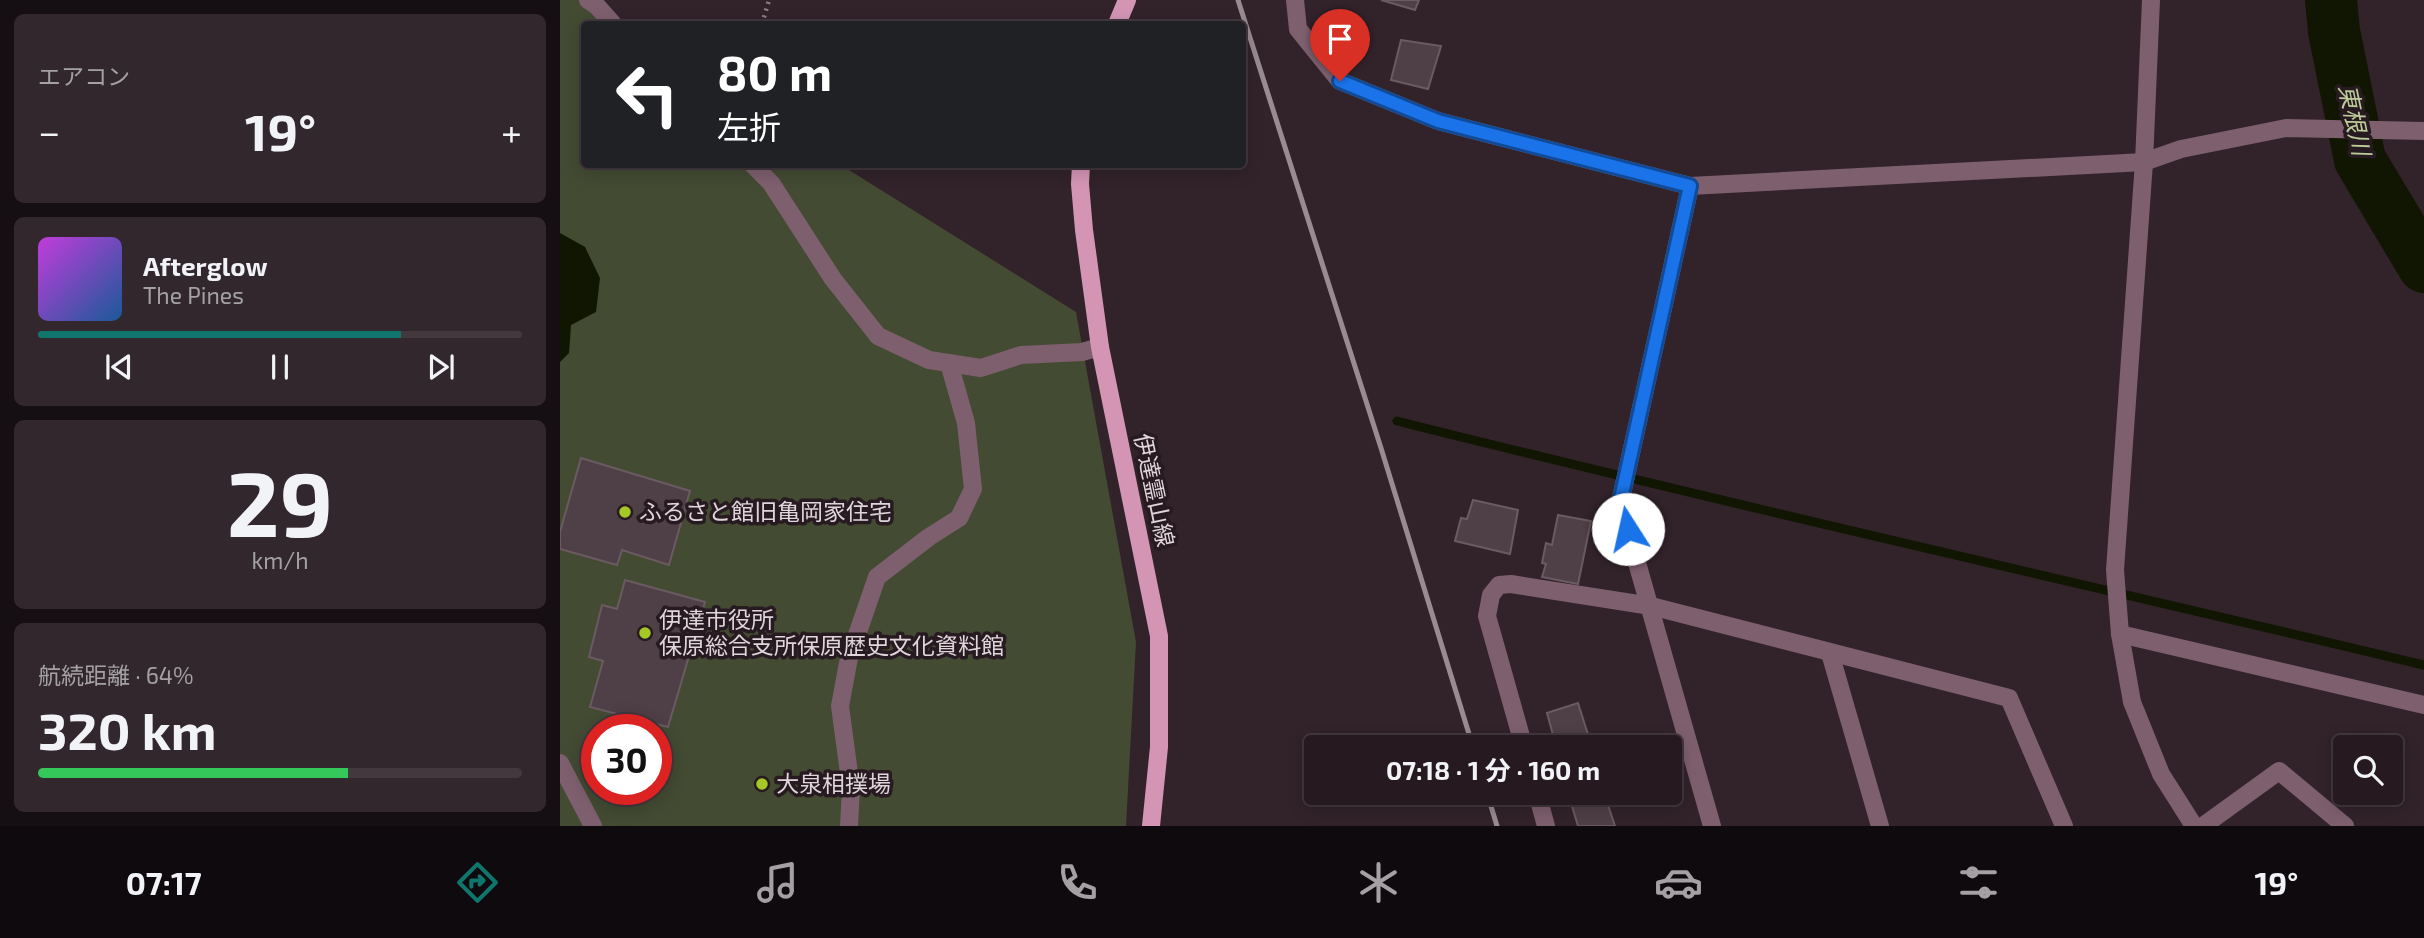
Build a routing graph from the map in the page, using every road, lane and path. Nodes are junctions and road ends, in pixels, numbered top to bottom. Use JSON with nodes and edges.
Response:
{"nodes":[{"id":1,"x":769,"y":0,"type":"edge"},
{"id":2,"x":1127,"y":0,"type":"edge"},
{"id":3,"x":1295,"y":0,"type":"edge"},
{"id":4,"x":2151,"y":0,"type":"edge"},
{"id":5,"x":592,"y":3,"type":"edge"},
{"id":6,"x":610,"y":21,"type":"edge"},
{"id":7,"x":763,"y":21,"type":"edge"},
{"id":8,"x":1118,"y":21,"type":"edge"},
{"id":9,"x":2424,"y":131,"type":"edge"},
{"id":10,"x":2144,"y":162,"type":"junction"},
{"id":11,"x":756,"y":168,"type":"edge"},
{"id":12,"x":1081,"y":168,"type":"edge"},
{"id":13,"x":1690,"y":186,"type":"junction"},
{"id":14,"x":1100,"y":346,"type":"junction"},
{"id":15,"x":949,"y":363,"type":"junction"},
{"id":16,"x":1651,"y":606,"type":"junction"},
{"id":17,"x":2120,"y":634,"type":"junction"},
{"id":18,"x":1830,"y":653,"type":"junction"},
{"id":19,"x":2424,"y":705,"type":"edge"},
{"id":20,"x":1521,"y":735,"type":"edge"},
{"id":21,"x":560,"y":763,"type":"edge"},
{"id":22,"x":1540,"y":805,"type":"edge"},
{"id":23,"x":593,"y":826,"type":"edge"},
{"id":24,"x":849,"y":826,"type":"edge"},
{"id":25,"x":1151,"y":826,"type":"edge"},
{"id":26,"x":1546,"y":826,"type":"edge"},
{"id":27,"x":1712,"y":826,"type":"edge"},
{"id":28,"x":1880,"y":826,"type":"edge"},
{"id":29,"x":2064,"y":826,"type":"edge"},
{"id":30,"x":2194,"y":826,"type":"edge"},
{"id":31,"x":2203,"y":826,"type":"edge"},
{"id":32,"x":2345,"y":826,"type":"edge"}],
"edges":[{"from":1,"to":7,"type":"path"},
{"from":2,"to":8,"type":"main road"},
{"from":3,"to":13,"type":"street"},
{"from":4,"to":10,"type":"street"},
{"from":5,"to":6,"type":"street"},
{"from":9,"to":10,"type":"street"},
{"from":10,"to":13,"type":"street"},
{"from":10,"to":17,"type":"street"},
{"from":11,"to":15,"type":"street"},
{"from":12,"to":14,"type":"main road","name":"伊達霊山線"},
{"from":13,"to":16,"type":"street"},
{"from":14,"to":15,"type":"street"},
{"from":14,"to":25,"type":"main road","name":"伊達霊山線"},
{"from":15,"to":24,"type":"street"},
{"from":16,"to":18,"type":"street"},
{"from":16,"to":20,"type":"street"},
{"from":16,"to":27,"type":"street"},
{"from":17,"to":19,"type":"street"},
{"from":17,"to":30,"type":"street"},
{"from":18,"to":28,"type":"street"},
{"from":18,"to":29,"type":"street"},
{"from":21,"to":23,"type":"street"},
{"from":22,"to":26,"type":"street"},
{"from":31,"to":32,"type":"street"}]}
